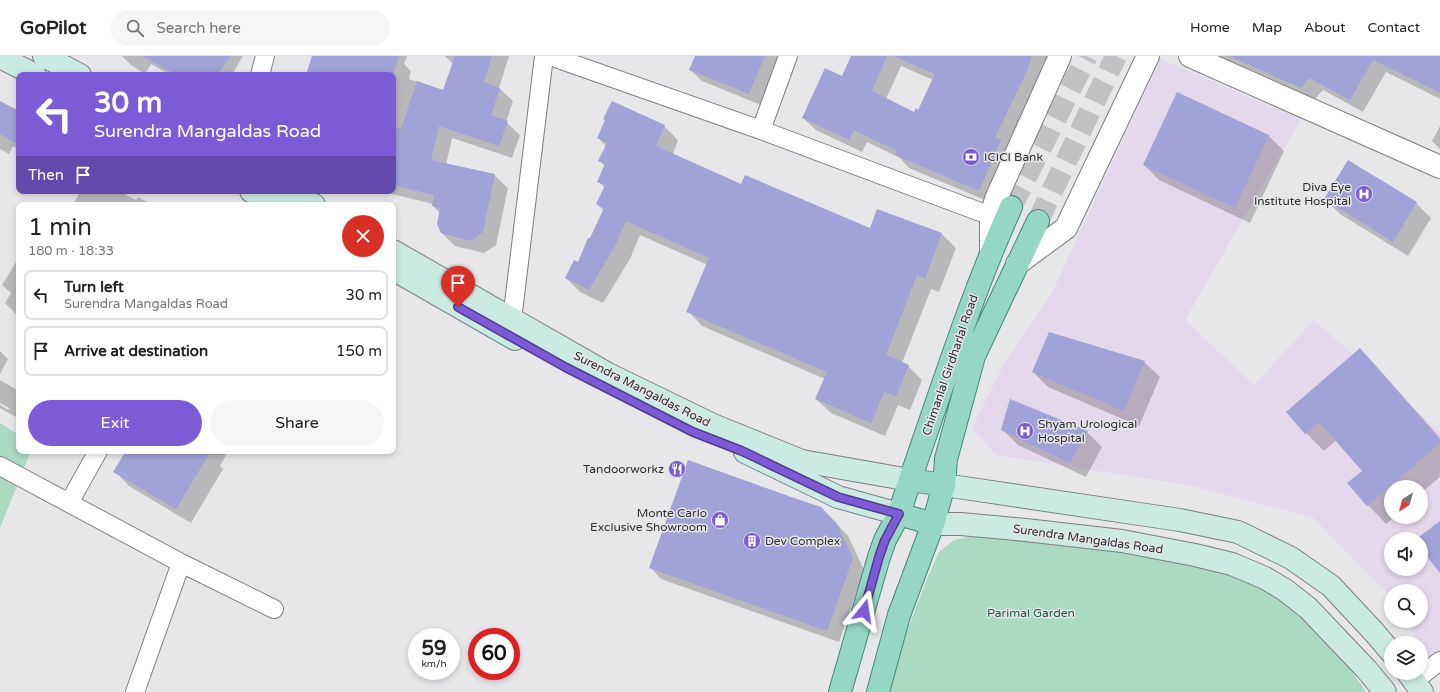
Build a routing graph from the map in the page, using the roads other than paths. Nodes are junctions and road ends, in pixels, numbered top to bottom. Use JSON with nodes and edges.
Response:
{"nodes":[{"id":1,"x":44,"y":56,"type":"edge"},
{"id":2,"x":265,"y":56,"type":"edge"},
{"id":3,"x":544,"y":56,"type":"edge"},
{"id":4,"x":550,"y":56,"type":"edge"},
{"id":5,"x":788,"y":56,"type":"edge"},
{"id":6,"x":1060,"y":56,"type":"edge"},
{"id":7,"x":1148,"y":56,"type":"edge"},
{"id":8,"x":1190,"y":56,"type":"edge"},
{"id":9,"x":0,"y":57,"type":"edge"},
{"id":10,"x":28,"y":72,"type":"edge"},
{"id":11,"x":74,"y":72,"type":"edge"},
{"id":12,"x":261,"y":72,"type":"edge"},
{"id":13,"x":761,"y":130,"type":"junction"},
{"id":14,"x":1440,"y":168,"type":"edge"},
{"id":15,"x":257,"y":194,"type":"edge"},
{"id":16,"x":295,"y":194,"type":"edge"},
{"id":17,"x":272,"y":202,"type":"edge"},
{"id":18,"x":309,"y":202,"type":"edge"},
{"id":19,"x":1001,"y":212,"type":"junction"},
{"id":20,"x":1038,"y":221,"type":"tunnel mouth"},
{"id":21,"x":396,"y":253,"type":"edge"},
{"id":22,"x":1017,"y":264,"type":"junction"},
{"id":23,"x":396,"y":271,"type":"edge"},
{"id":24,"x":512,"y":320,"type":"junction"},
{"id":25,"x":96,"y":454,"type":"edge"},
{"id":26,"x":0,"y":466,"type":"edge"},
{"id":27,"x":910,"y":480,"type":"junction"},
{"id":28,"x":944,"y":486,"type":"junction"},
{"id":29,"x":69,"y":503,"type":"junction"},
{"id":30,"x":899,"y":514,"type":"junction"},
{"id":31,"x":933,"y":524,"type":"junction"},
{"id":32,"x":180,"y":563,"type":"junction"},
{"id":33,"x":274,"y":610,"type":"dead end"},
{"id":34,"x":1384,"y":644,"type":"edge"},
{"id":35,"x":1440,"y":661,"type":"edge"},
{"id":36,"x":1415,"y":682,"type":"edge"},
{"id":37,"x":135,"y":692,"type":"edge"},
{"id":38,"x":840,"y":692,"type":"edge"},
{"id":39,"x":878,"y":692,"type":"edge"},
{"id":40,"x":1385,"y":692,"type":"edge"}],
"edges":[{"from":1,"to":11,"type":"main road"},
{"from":2,"to":12,"type":"street"},
{"from":3,"to":24,"type":"street"},
{"from":4,"to":13,"type":"street"},
{"from":5,"to":13,"type":"street"},
{"from":6,"to":19,"type":"street"},
{"from":7,"to":22,"type":"street"},
{"from":8,"to":14,"type":"street"},
{"from":9,"to":10,"type":"main road"},
{"from":13,"to":19,"type":"street"},
{"from":15,"to":17,"type":"main road"},
{"from":16,"to":18,"type":"main road"},
{"from":19,"to":27,"type":"main road","name":"Chimanlal Girdharlal Road"},
{"from":20,"to":22,"type":"main road","name":"Chimanlal Girdharlal Road"},
{"from":21,"to":24,"type":"main road","name":"Surendra Mangaldas Road"},
{"from":22,"to":28,"type":"main road","name":"Chimanlal Girdharlal Road"},
{"from":23,"to":30,"type":"main road","name":"Surendra Mangaldas Road"},
{"from":24,"to":27,"type":"main road","name":"Surendra Mangaldas Road"},
{"from":25,"to":29,"type":"street"},
{"from":26,"to":29,"type":"street"},
{"from":27,"to":28,"type":"main road"},
{"from":27,"to":30,"type":"main road","name":"Chimanlal Girdharlal Road"},
{"from":28,"to":31,"type":"main road","name":"Chimanlal Girdharlal Road"},
{"from":28,"to":34,"type":"main road"},
{"from":29,"to":32,"type":"street"},
{"from":30,"to":31,"type":"main road"},
{"from":30,"to":38,"type":"main road"},
{"from":31,"to":39,"type":"main road"},
{"from":31,"to":40,"type":"main road","name":"Surendra Mangaldas Road"},
{"from":32,"to":33,"type":"street"},
{"from":32,"to":37,"type":"street"},
{"from":35,"to":36,"type":"street"}]}
